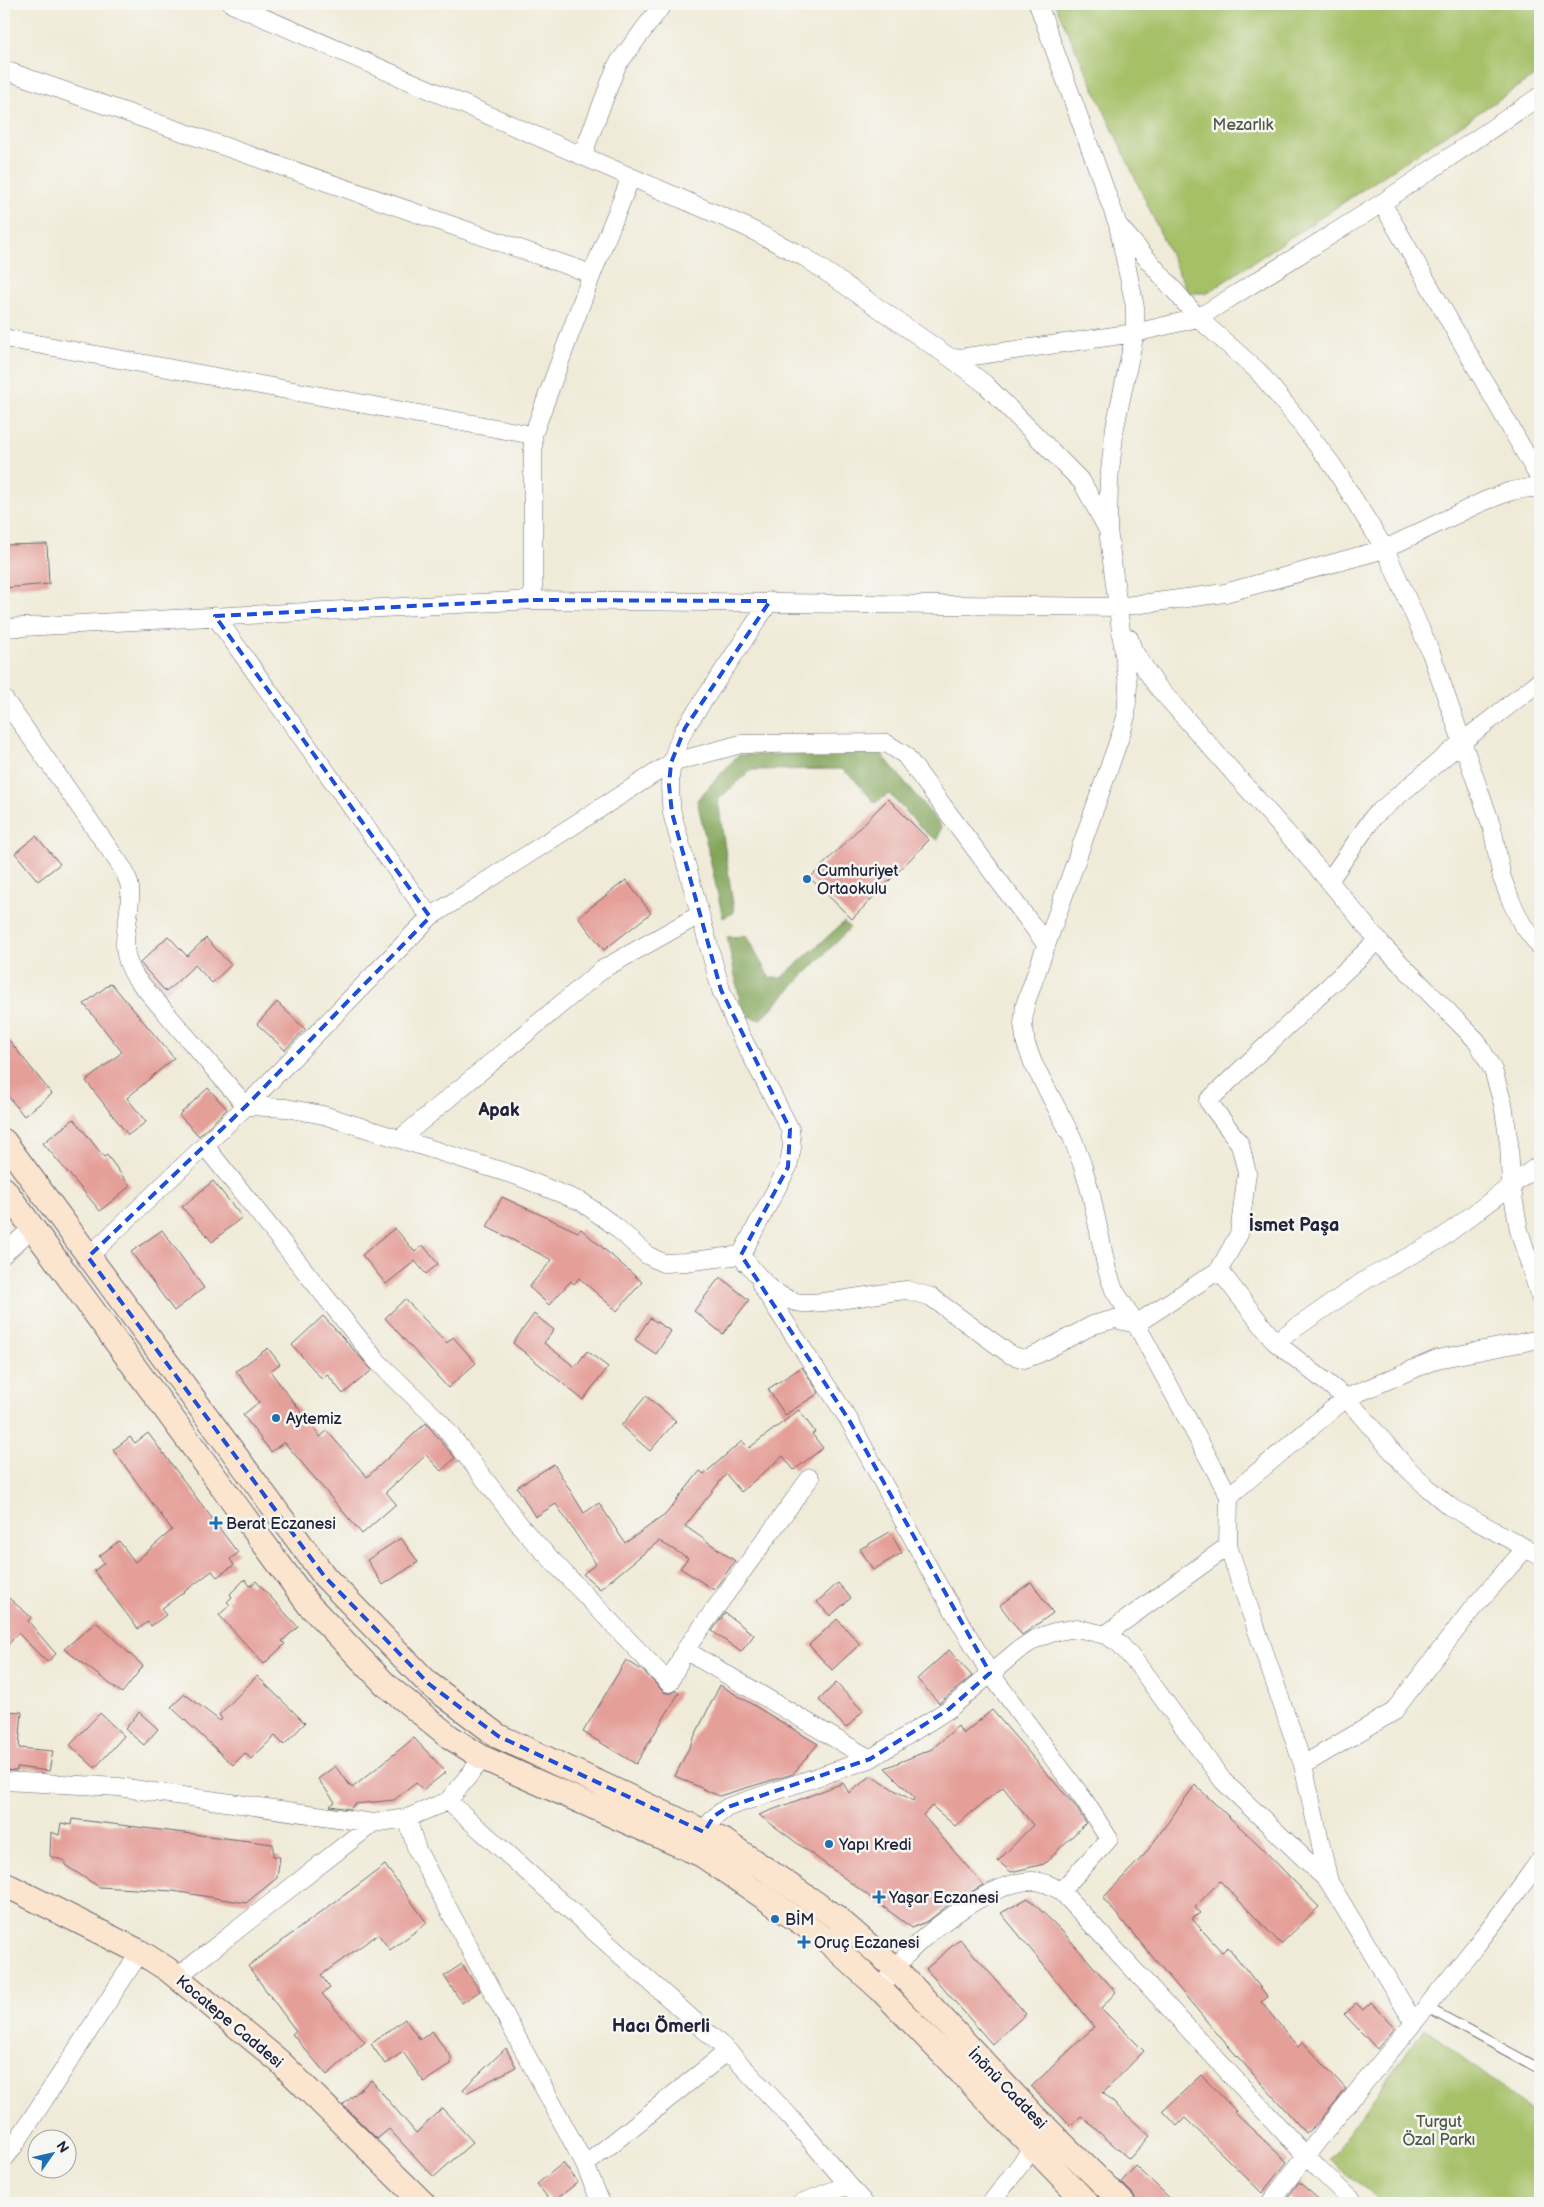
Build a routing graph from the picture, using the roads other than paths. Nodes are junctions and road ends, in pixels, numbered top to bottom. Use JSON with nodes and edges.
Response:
{"nodes":[{"id":1,"x":663,"y":4,"type":"edge"},
{"id":2,"x":1038,"y":4,"type":"edge"},
{"id":3,"x":239,"y":5,"type":"edge"},
{"id":4,"x":4,"y":70,"type":"edge"},
{"id":5,"x":1540,"y":96,"type":"edge"},
{"id":6,"x":582,"y":156,"type":"junction"},
{"id":7,"x":631,"y":177,"type":"junction"},
{"id":8,"x":1382,"y":203,"type":"junction"},
{"id":9,"x":1118,"y":225,"type":"junction"},
{"id":10,"x":592,"y":274,"type":"junction"},
{"id":11,"x":1198,"y":318,"type":"junction"},
{"id":12,"x":1134,"y":333,"type":"junction"},
{"id":13,"x":4,"y":338,"type":"edge"},
{"id":14,"x":952,"y":359,"type":"junction"},
{"id":15,"x":533,"y":435,"type":"junction"},
{"id":16,"x":1540,"y":479,"type":"edge"},
{"id":17,"x":1540,"y":489,"type":"edge"},
{"id":18,"x":1108,"y":530,"type":"junction"},
{"id":19,"x":1384,"y":549,"type":"junction"},
{"id":20,"x":533,"y":600,"type":"junction"},
{"id":21,"x":770,"y":601,"type":"junction"},
{"id":22,"x":1118,"y":607,"type":"junction"},
{"id":23,"x":215,"y":616,"type":"junction"},
{"id":24,"x":4,"y":628,"type":"edge"},
{"id":25,"x":1540,"y":681,"type":"edge"},
{"id":26,"x":4,"y":699,"type":"edge"},
{"id":27,"x":1462,"y":742,"type":"junction"},
{"id":28,"x":671,"y":763,"type":"junction"},
{"id":29,"x":1329,"y":881,"type":"junction"},
{"id":30,"x":699,"y":915,"type":"junction"},
{"id":31,"x":430,"y":916,"type":"junction"},
{"id":32,"x":1378,"y":940,"type":"junction"},
{"id":33,"x":1046,"y":944,"type":"junction"},
{"id":34,"x":1540,"y":947,"type":"edge"},
{"id":35,"x":246,"y":1106,"type":"junction"},
{"id":36,"x":401,"y":1138,"type":"junction"},
{"id":37,"x":4,"y":1141,"type":"edge"},
{"id":38,"x":205,"y":1146,"type":"junction"},
{"id":39,"x":1540,"y":1164,"type":"edge"},
{"id":40,"x":1511,"y":1185,"type":"junction"},
{"id":41,"x":4,"y":1189,"type":"edge"},
{"id":42,"x":53,"y":1209,"type":"junction"},
{"id":43,"x":32,"y":1228,"type":"junction"},
{"id":44,"x":4,"y":1254,"type":"edge"},
{"id":45,"x":741,"y":1255,"type":"junction"},
{"id":46,"x":88,"y":1257,"type":"junction"},
{"id":47,"x":1219,"y":1270,"type":"junction"},
{"id":48,"x":68,"y":1276,"type":"junction"},
{"id":49,"x":1540,"y":1297,"type":"edge"},
{"id":50,"x":1136,"y":1324,"type":"junction"},
{"id":51,"x":1540,"y":1338,"type":"edge"},
{"id":52,"x":1275,"y":1342,"type":"junction"},
{"id":53,"x":1346,"y":1398,"type":"junction"},
{"id":54,"x":810,"y":1478,"type":"dead end"},
{"id":55,"x":1229,"y":1496,"type":"junction"},
{"id":56,"x":1228,"y":1546,"type":"junction"},
{"id":57,"x":1533,"y":1552,"type":"edge"},
{"id":58,"x":1105,"y":1635,"type":"junction"},
{"id":59,"x":685,"y":1650,"type":"junction"},
{"id":60,"x":990,"y":1673,"type":"junction"},
{"id":61,"x":484,"y":1758,"type":"junction"},
{"id":62,"x":870,"y":1759,"type":"junction"},
{"id":63,"x":1303,"y":1765,"type":"junction"},
{"id":64,"x":4,"y":1780,"type":"edge"},
{"id":65,"x":448,"y":1801,"type":"junction"},
{"id":66,"x":407,"y":1818,"type":"junction"},
{"id":67,"x":373,"y":1823,"type":"junction"},
{"id":68,"x":703,"y":1843,"type":"junction"},
{"id":69,"x":1540,"y":1860,"type":"edge"},
{"id":70,"x":1330,"y":1882,"type":"junction"},
{"id":71,"x":4,"y":1884,"type":"edge"},
{"id":72,"x":1061,"y":1891,"type":"junction"},
{"id":73,"x":140,"y":1952,"type":"junction"},
{"id":74,"x":896,"y":1969,"type":"junction"},
{"id":75,"x":178,"y":1977,"type":"junction"},
{"id":76,"x":880,"y":1989,"type":"junction"},
{"id":77,"x":1426,"y":2007,"type":"junction"},
{"id":78,"x":1413,"y":2021,"type":"junction"},
{"id":79,"x":728,"y":2051,"type":"junction"},
{"id":80,"x":1540,"y":2069,"type":"edge"},
{"id":81,"x":1033,"y":2148,"type":"junction"},
{"id":82,"x":1306,"y":2155,"type":"junction"},
{"id":83,"x":4,"y":2159,"type":"edge"},
{"id":84,"x":585,"y":2165,"type":"junction"},
{"id":85,"x":848,"y":2185,"type":"junction"},
{"id":86,"x":423,"y":2203,"type":"edge"},
{"id":87,"x":601,"y":2203,"type":"edge"},
{"id":88,"x":801,"y":2203,"type":"edge"},
{"id":89,"x":864,"y":2203,"type":"edge"},
{"id":90,"x":991,"y":2203,"type":"edge"},
{"id":91,"x":1087,"y":2203,"type":"edge"},
{"id":92,"x":1123,"y":2203,"type":"edge"},
{"id":93,"x":1270,"y":2203,"type":"edge"},
{"id":94,"x":1354,"y":2203,"type":"edge"}],
"edges":[{"from":1,"to":6,"type":"street"},
{"from":2,"to":9,"type":"street"},
{"from":3,"to":6,"type":"street"},
{"from":4,"to":10,"type":"street"},
{"from":5,"to":8,"type":"street"},
{"from":6,"to":7,"type":"street"},
{"from":7,"to":10,"type":"street"},
{"from":7,"to":14,"type":"street"},
{"from":8,"to":11,"type":"street"},
{"from":8,"to":16,"type":"street"},
{"from":9,"to":11,"type":"street"},
{"from":9,"to":12,"type":"street"},
{"from":10,"to":15,"type":"street"},
{"from":11,"to":12,"type":"street"},
{"from":11,"to":19,"type":"street"},
{"from":12,"to":14,"type":"street"},
{"from":12,"to":18,"type":"street"},
{"from":13,"to":15,"type":"street"},
{"from":14,"to":18,"type":"street"},
{"from":15,"to":20,"type":"street"},
{"from":17,"to":19,"type":"street"},
{"from":18,"to":22,"type":"street"},
{"from":19,"to":22,"type":"street"},
{"from":19,"to":27,"type":"street"},
{"from":20,"to":21,"type":"street"},
{"from":20,"to":23,"type":"street"},
{"from":21,"to":22,"type":"street"},
{"from":21,"to":28,"type":"street"},
{"from":22,"to":29,"type":"street"},
{"from":22,"to":33,"type":"street"},
{"from":23,"to":24,"type":"street"},
{"from":23,"to":31,"type":"street"},
{"from":25,"to":27,"type":"street"},
{"from":26,"to":35,"type":"street"},
{"from":27,"to":29,"type":"street"},
{"from":27,"to":34,"type":"street"},
{"from":28,"to":30,"type":"street"},
{"from":28,"to":31,"type":"street"},
{"from":28,"to":33,"type":"street"},
{"from":29,"to":32,"type":"street"},
{"from":30,"to":36,"type":"street"},
{"from":30,"to":45,"type":"street"},
{"from":31,"to":35,"type":"street"},
{"from":32,"to":40,"type":"street"},
{"from":32,"to":47,"type":"street"},
{"from":33,"to":50,"type":"street"},
{"from":35,"to":36,"type":"street"},
{"from":35,"to":38,"type":"street"},
{"from":36,"to":45,"type":"street"},
{"from":37,"to":42,"type":"main road"},
{"from":38,"to":46,"type":"street"},
{"from":38,"to":59,"type":"street"},
{"from":39,"to":40,"type":"street"},
{"from":40,"to":49,"type":"street"},
{"from":40,"to":52,"type":"street"},
{"from":41,"to":43,"type":"main road"},
{"from":42,"to":43,"type":"main road"},
{"from":42,"to":46,"type":"main road"},
{"from":43,"to":44,"type":"street"},
{"from":43,"to":48,"type":"main road"},
{"from":45,"to":50,"type":"street"},
{"from":45,"to":60,"type":"street"},
{"from":46,"to":48,"type":"main road"},
{"from":46,"to":68,"type":"main road"},
{"from":47,"to":50,"type":"street"},
{"from":47,"to":52,"type":"street"},
{"from":48,"to":61,"type":"main road"},
{"from":50,"to":55,"type":"street"},
{"from":51,"to":53,"type":"street"},
{"from":52,"to":53,"type":"street"},
{"from":53,"to":55,"type":"street"},
{"from":53,"to":57,"type":"street"},
{"from":54,"to":59,"type":"street"},
{"from":55,"to":56,"type":"street"},
{"from":56,"to":58,"type":"street"},
{"from":56,"to":63,"type":"street"},
{"from":57,"to":63,"type":"street"},
{"from":58,"to":60,"type":"street"},
{"from":58,"to":70,"type":"street"},
{"from":59,"to":62,"type":"street"},
{"from":60,"to":62,"type":"street"},
{"from":60,"to":72,"type":"street"},
{"from":61,"to":65,"type":"street"},
{"from":61,"to":68,"type":"main road"},
{"from":62,"to":68,"type":"street"},
{"from":63,"to":70,"type":"street"},
{"from":64,"to":67,"type":"street"},
{"from":65,"to":66,"type":"street"},
{"from":65,"to":79,"type":"street"},
{"from":66,"to":67,"type":"street"},
{"from":66,"to":84,"type":"street"},
{"from":67,"to":75,"type":"street"},
{"from":68,"to":74,"type":"main road","name":"İnönü Caddesi"},
{"from":68,"to":76,"type":"main road","name":"İnönü Caddesi"},
{"from":69,"to":77,"type":"street"},
{"from":70,"to":78,"type":"street"},
{"from":71,"to":73,"type":"main road","name":"Kocatepe Caddesi"},
{"from":72,"to":74,"type":"street"},
{"from":72,"to":82,"type":"street"},
{"from":73,"to":75,"type":"main road","name":"Kocatepe Caddesi"},
{"from":73,"to":83,"type":"street"},
{"from":74,"to":76,"type":"street"},
{"from":74,"to":92,"type":"main road","name":"İnönü Caddesi"},
{"from":75,"to":86,"type":"main road","name":"Kocatepe Caddesi"},
{"from":76,"to":81,"type":"main road","name":"İnönü Caddesi"},
{"from":77,"to":78,"type":"street"},
{"from":77,"to":80,"type":"lane"},
{"from":78,"to":82,"type":"street"},
{"from":79,"to":84,"type":"street"},
{"from":79,"to":85,"type":"street"},
{"from":81,"to":90,"type":"street"},
{"from":81,"to":91,"type":"main road","name":"İnönü Caddesi"},
{"from":82,"to":93,"type":"street"},
{"from":82,"to":94,"type":"street"},
{"from":84,"to":87,"type":"street"},
{"from":85,"to":88,"type":"street"},
{"from":85,"to":89,"type":"street"}]}
